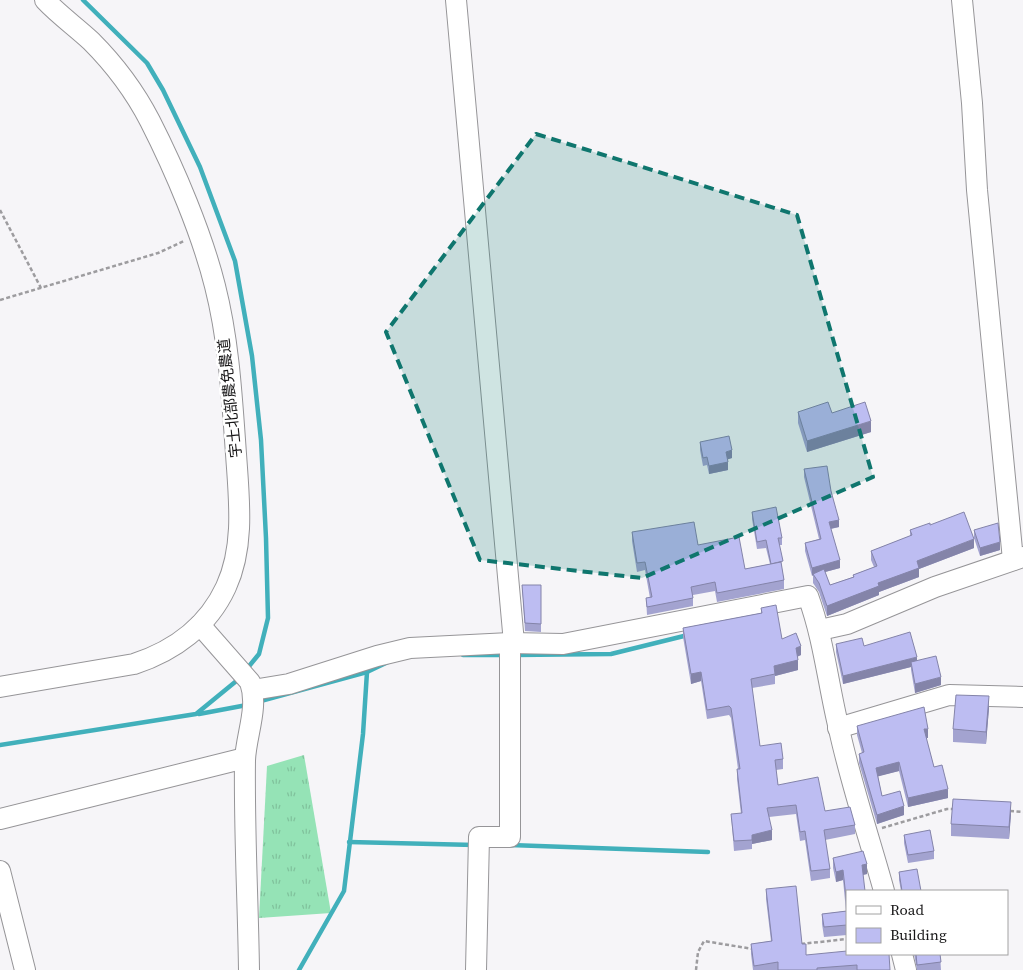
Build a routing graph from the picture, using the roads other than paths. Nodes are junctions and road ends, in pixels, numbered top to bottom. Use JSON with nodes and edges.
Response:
{"nodes":[{"id":1,"x":45,"y":0,"type":"edge"},
{"id":2,"x":456,"y":0,"type":"edge"},
{"id":3,"x":962,"y":0,"type":"edge"},
{"id":4,"x":1018,"y":558,"type":"edge"},
{"id":5,"x":200,"y":625,"type":"junction"},
{"id":6,"x":820,"y":630,"type":"junction"},
{"id":7,"x":512,"y":643,"type":"junction"},
{"id":8,"x":0,"y":687,"type":"edge"},
{"id":9,"x":253,"y":690,"type":"junction"},
{"id":10,"x":1023,"y":697,"type":"edge"},
{"id":11,"x":838,"y":728,"type":"junction"},
{"id":12,"x":245,"y":758,"type":"junction"},
{"id":13,"x":0,"y":819,"type":"edge"},
{"id":14,"x":0,"y":871,"type":"edge"},
{"id":15,"x":884,"y":890,"type":"edge"},
{"id":16,"x":902,"y":955,"type":"edge"},
{"id":17,"x":25,"y":970,"type":"edge"},
{"id":18,"x":249,"y":970,"type":"edge"},
{"id":19,"x":476,"y":970,"type":"edge"},
{"id":20,"x":906,"y":970,"type":"edge"}],
"edges":[{"from":1,"to":5,"type":"street","name":"宇土北部農免農道"},
{"from":2,"to":7,"type":"street"},
{"from":3,"to":4,"type":"street"},
{"from":4,"to":6,"type":"street"},
{"from":5,"to":8,"type":"street","name":"宇土北部農免農道"},
{"from":5,"to":9,"type":"street"},
{"from":6,"to":7,"type":"street"},
{"from":6,"to":11,"type":"street"},
{"from":7,"to":9,"type":"street"},
{"from":7,"to":19,"type":"street"},
{"from":9,"to":12,"type":"street"},
{"from":10,"to":11,"type":"street"},
{"from":11,"to":15,"type":"street"},
{"from":12,"to":13,"type":"street"},
{"from":12,"to":18,"type":"street"},
{"from":14,"to":17,"type":"street"},
{"from":16,"to":20,"type":"street"}]}
